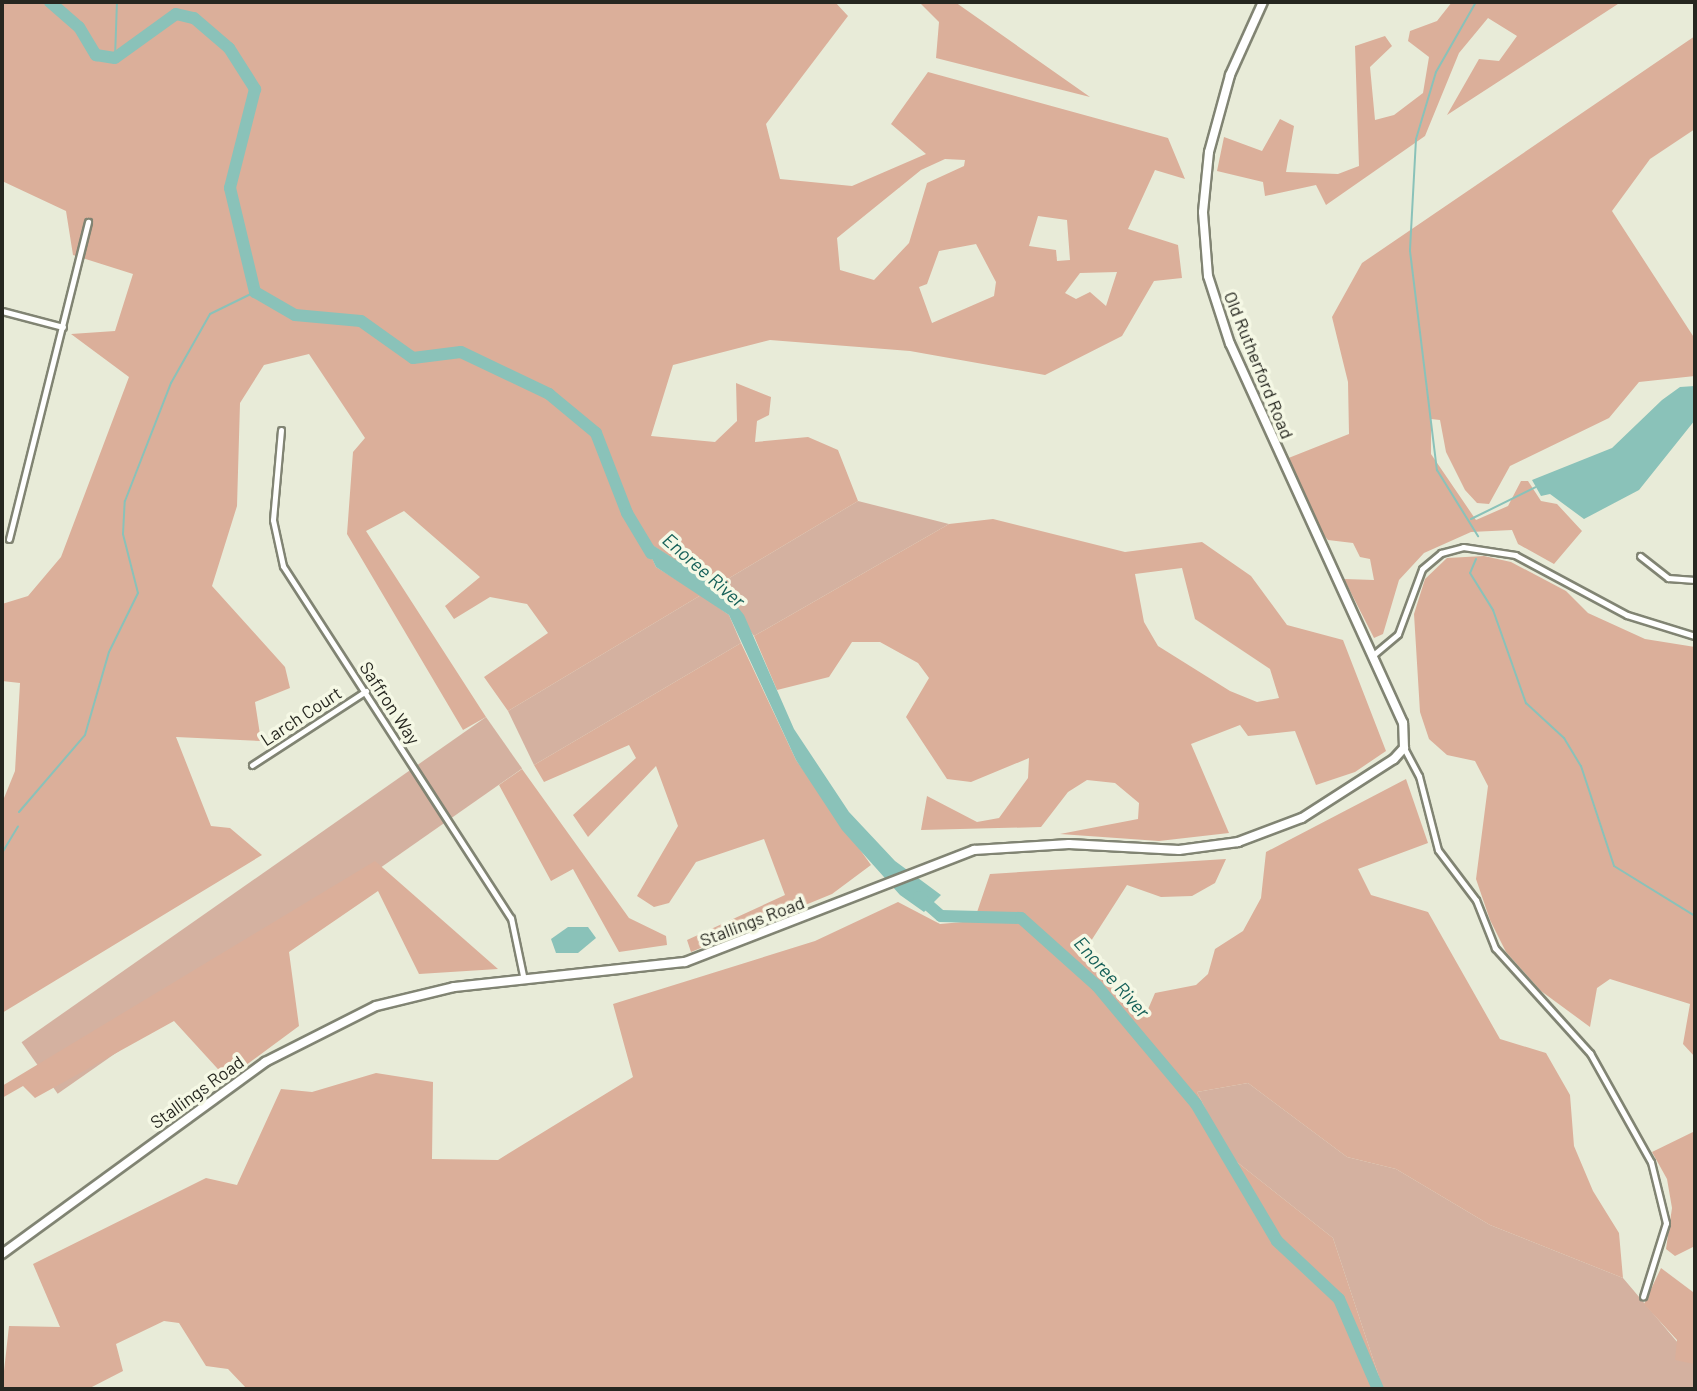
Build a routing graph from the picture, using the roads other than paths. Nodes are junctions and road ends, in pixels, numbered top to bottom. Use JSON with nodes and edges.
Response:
{"nodes":[{"id":1,"x":1263,"y":2,"type":"edge"},
{"id":2,"x":88,"y":222,"type":"dead end"},
{"id":3,"x":2,"y":311,"type":"edge"},
{"id":4,"x":63,"y":327,"type":"junction"},
{"id":5,"x":281,"y":430,"type":"dead end"},
{"id":6,"x":9,"y":538,"type":"dead end"},
{"id":7,"x":1640,"y":556,"type":"dead end"},
{"id":8,"x":1695,"y":580,"type":"edge"},
{"id":9,"x":1695,"y":636,"type":"edge"},
{"id":10,"x":1372,"y":656,"type":"junction"},
{"id":11,"x":366,"y":691,"type":"junction"},
{"id":12,"x":1404,"y":748,"type":"junction"},
{"id":13,"x":252,"y":765,"type":"dead end"},
{"id":14,"x":524,"y":980,"type":"junction"},
{"id":15,"x":2,"y":1254,"type":"edge"},
{"id":16,"x":1643,"y":1297,"type":"dead end"}],
"edges":[{"from":1,"to":10,"type":"street","name":"Old Rutherford Road"},
{"from":2,"to":4,"type":"street"},
{"from":3,"to":4,"type":"street"},
{"from":4,"to":6,"type":"street"},
{"from":5,"to":11,"type":"street","name":"Saffron Way"},
{"from":7,"to":8,"type":"street"},
{"from":9,"to":10,"type":"street"},
{"from":10,"to":12,"type":"street","name":"Old Rutherford Road"},
{"from":11,"to":13,"type":"street","name":"Larch Court"},
{"from":11,"to":14,"type":"street","name":"Saffron Way"},
{"from":12,"to":14,"type":"street","name":"Stallings Road"},
{"from":12,"to":16,"type":"street"},
{"from":14,"to":15,"type":"street","name":"Stallings Road"}]}
